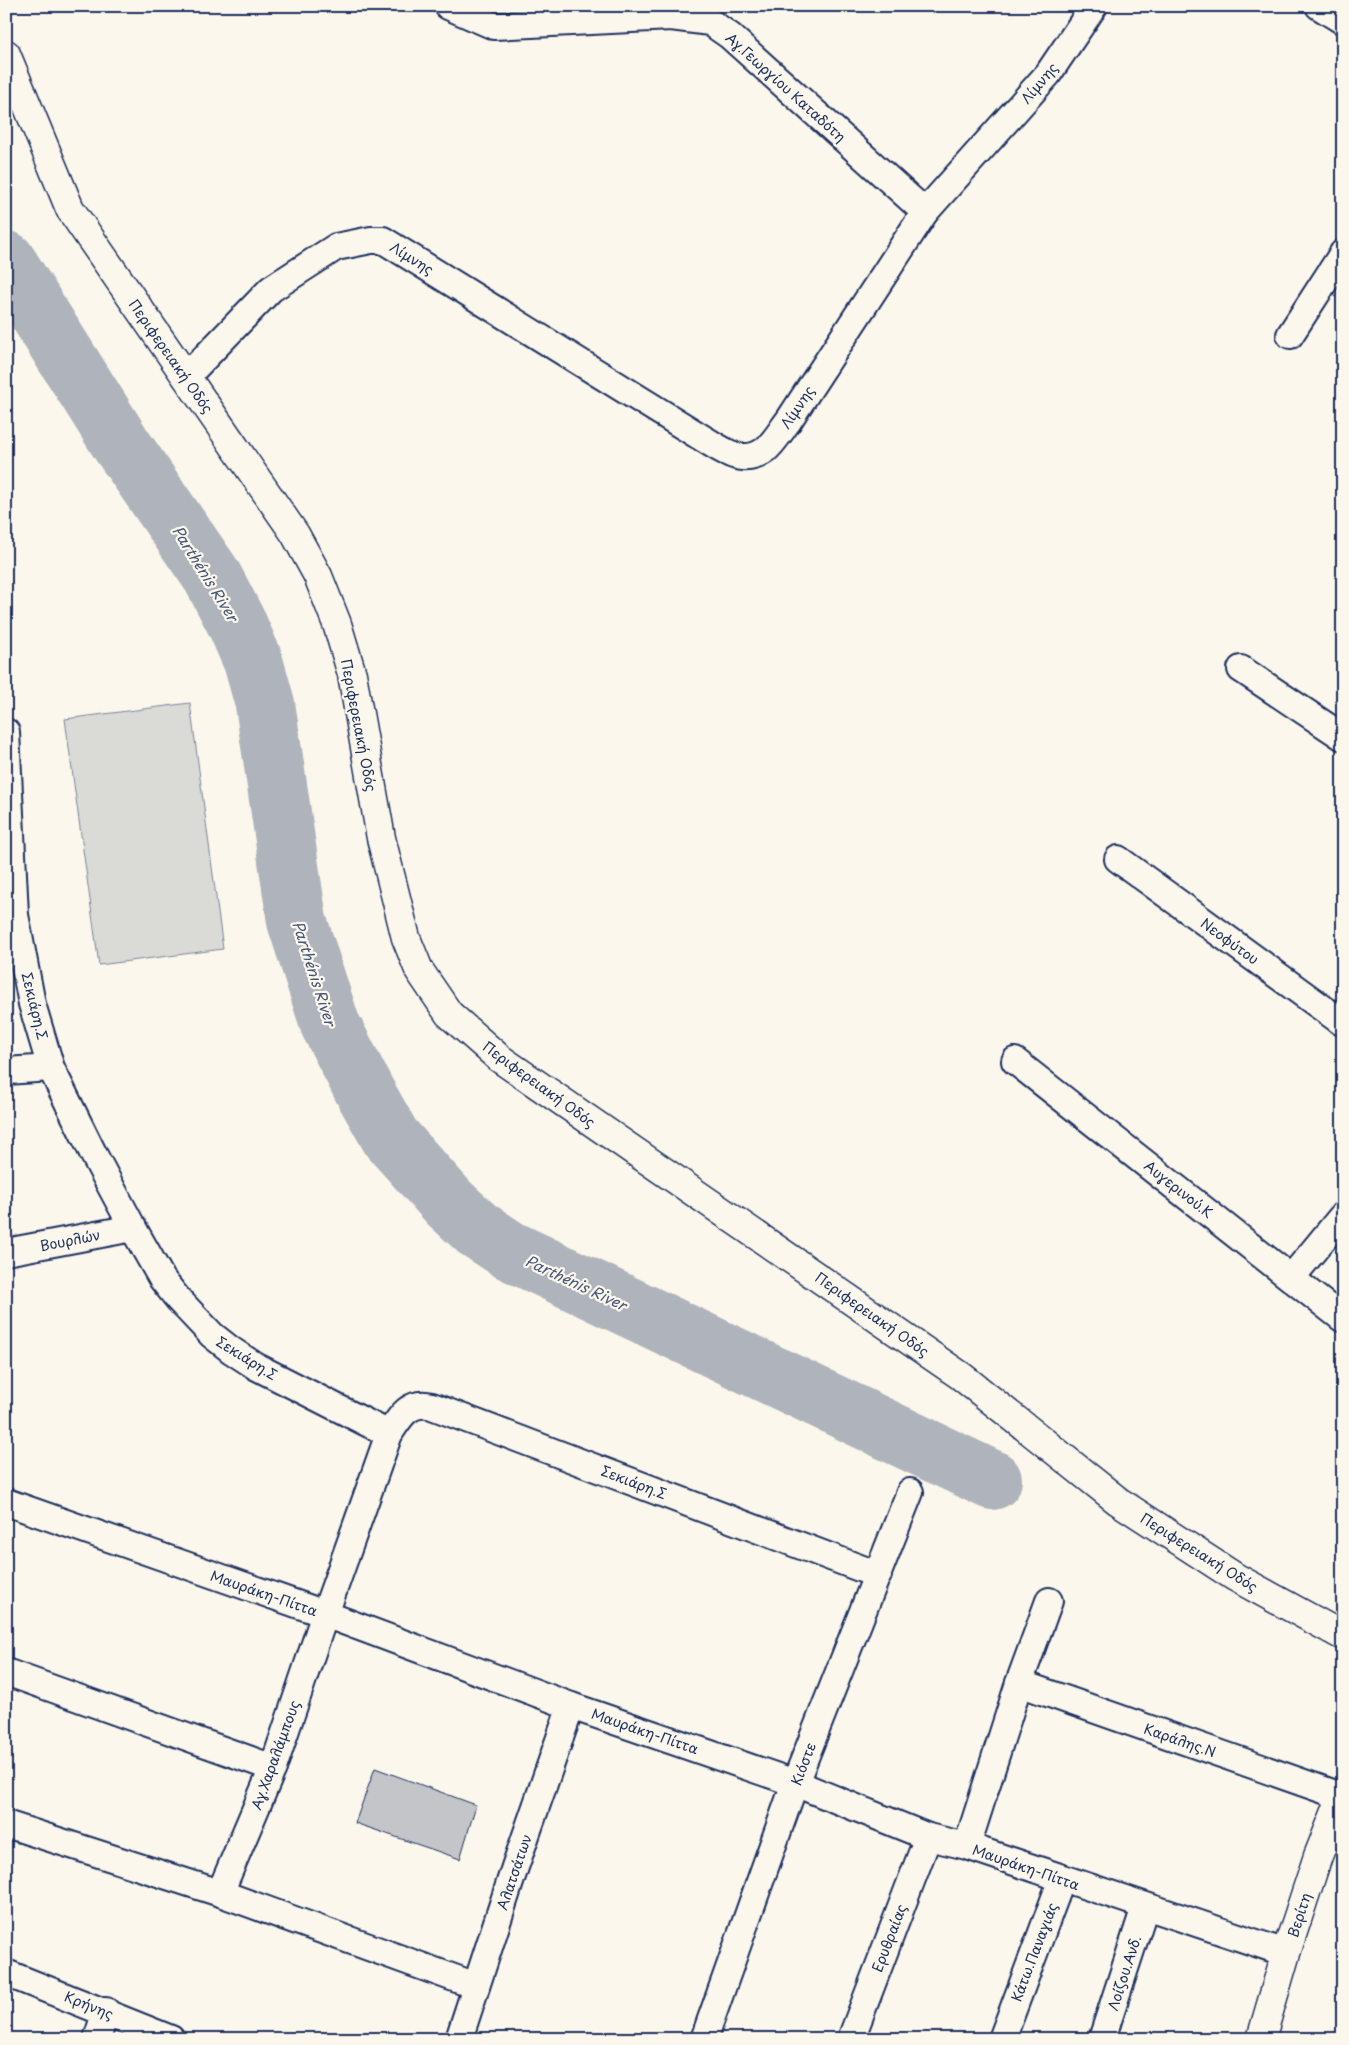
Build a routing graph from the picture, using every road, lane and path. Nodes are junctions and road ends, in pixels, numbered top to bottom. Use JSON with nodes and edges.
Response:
{"nodes":[{"id":1,"x":448,"y":6,"type":"edge"},
{"id":2,"x":1094,"y":6,"type":"edge"},
{"id":3,"x":1319,"y":6,"type":"edge"},
{"id":4,"x":1343,"y":21,"type":"edge"},
{"id":5,"x":6,"y":54,"type":"edge"},
{"id":6,"x":924,"y":212,"type":"junction"},
{"id":7,"x":1343,"y":253,"type":"edge"},
{"id":8,"x":1290,"y":335,"type":"dead end"},
{"id":9,"x":186,"y":377,"type":"junction"},
{"id":10,"x":1242,"y":669,"type":"dead end"},
{"id":11,"x":6,"y":732,"type":"edge"},
{"id":12,"x":1343,"y":737,"type":"edge"},
{"id":13,"x":1118,"y":858,"type":"dead end"},
{"id":14,"x":1343,"y":1023,"type":"edge"},
{"id":15,"x":1015,"y":1061,"type":"dead end"},
{"id":16,"x":51,"y":1068,"type":"junction"},
{"id":17,"x":6,"y":1071,"type":"edge"},
{"id":18,"x":1343,"y":1215,"type":"edge"},
{"id":19,"x":133,"y":1228,"type":"junction"},
{"id":20,"x":6,"y":1252,"type":"edge"},
{"id":21,"x":1292,"y":1278,"type":"junction"},
{"id":22,"x":1343,"y":1319,"type":"edge"},
{"id":23,"x":389,"y":1434,"type":"junction"},
{"id":24,"x":910,"y":1492,"type":"dead end"},
{"id":25,"x":6,"y":1502,"type":"edge"},
{"id":26,"x":878,"y":1575,"type":"junction"},
{"id":27,"x":1049,"y":1601,"type":"dead end"},
{"id":28,"x":324,"y":1614,"type":"junction"},
{"id":29,"x":1343,"y":1636,"type":"edge"},
{"id":30,"x":6,"y":1672,"type":"edge"},
{"id":31,"x":1018,"y":1683,"type":"junction"},
{"id":32,"x":571,"y":1706,"type":"junction"},
{"id":33,"x":273,"y":1768,"type":"junction"},
{"id":34,"x":795,"y":1783,"type":"junction"},
{"id":35,"x":1342,"y":1795,"type":"edge"},
{"id":36,"x":6,"y":1824,"type":"edge"},
{"id":37,"x":928,"y":1837,"type":"junction"},
{"id":38,"x":967,"y":1846,"type":"junction"},
{"id":39,"x":1062,"y":1879,"type":"junction"},
{"id":40,"x":220,"y":1894,"type":"junction"},
{"id":41,"x":1146,"y":1907,"type":"junction"},
{"id":42,"x":1286,"y":1953,"type":"junction"},
{"id":43,"x":6,"y":1973,"type":"edge"},
{"id":44,"x":476,"y":1986,"type":"junction"},
{"id":45,"x":106,"y":2011,"type":"junction"},
{"id":46,"x":1004,"y":2032,"type":"edge"},
{"id":47,"x":96,"y":2039,"type":"edge"},
{"id":48,"x":171,"y":2039,"type":"edge"},
{"id":49,"x":460,"y":2039,"type":"edge"},
{"id":50,"x":704,"y":2039,"type":"edge"},
{"id":51,"x":851,"y":2039,"type":"edge"},
{"id":52,"x":1102,"y":2039,"type":"edge"},
{"id":53,"x":1261,"y":2039,"type":"edge"}],
"edges":[{"from":1,"to":6,"type":"street","name":"Αγ.Γεωργίου Καταδότη"},
{"from":2,"to":6,"type":"street","name":"Λίμνης"},
{"from":3,"to":4,"type":"street"},
{"from":5,"to":9,"type":"main road","name":"Περιφερειακή Οδός"},
{"from":6,"to":9,"type":"street","name":"Λίμνης"},
{"from":7,"to":8,"type":"street"},
{"from":9,"to":29,"type":"main road","name":"Περιφερειακή Οδός"},
{"from":10,"to":12,"type":"street"},
{"from":11,"to":16,"type":"street","name":"Σεκιάρη.Σ"},
{"from":13,"to":14,"type":"street","name":"Νεοφύτου"},
{"from":15,"to":21,"type":"street","name":"Αυγερινού.Κ"},
{"from":16,"to":17,"type":"street"},
{"from":16,"to":19,"type":"street","name":"Σεκιάρη.Σ"},
{"from":18,"to":21,"type":"street"},
{"from":19,"to":20,"type":"street","name":"Βουρλών"},
{"from":19,"to":23,"type":"street","name":"Σεκιάρη.Σ"},
{"from":21,"to":22,"type":"street","name":"Αυγερινού.Κ"},
{"from":23,"to":26,"type":"street","name":"Σεκιάρη.Σ"},
{"from":23,"to":28,"type":"street","name":"Αγ.Χαραλάμπους"},
{"from":24,"to":26,"type":"street","name":"Κιόστε"},
{"from":25,"to":28,"type":"street","name":"Μαυράκη-Πίττα"},
{"from":26,"to":34,"type":"street","name":"Κιόστε"},
{"from":27,"to":31,"type":"street"},
{"from":28,"to":32,"type":"street","name":"Μαυράκη-Πίττα"},
{"from":28,"to":33,"type":"street","name":"Αγ.Χαραλάμπους"},
{"from":30,"to":33,"type":"street"},
{"from":31,"to":35,"type":"street","name":"Καράλης.Ν"},
{"from":31,"to":38,"type":"street"},
{"from":32,"to":34,"type":"street","name":"Μαυράκη-Πίττα"},
{"from":32,"to":44,"type":"street","name":"Αλατσάτων"},
{"from":33,"to":40,"type":"street","name":"Αγ.Χαραλάμπους"},
{"from":34,"to":37,"type":"street","name":"Μαυράκη-Πίττα"},
{"from":34,"to":50,"type":"street","name":"Κιόστε"},
{"from":35,"to":42,"type":"main road","name":"Βερίτη"},
{"from":36,"to":40,"type":"street"},
{"from":37,"to":38,"type":"street","name":"Μαυράκη-Πίττα"},
{"from":37,"to":51,"type":"street","name":"Ερυθραίας"},
{"from":38,"to":39,"type":"street","name":"Μαυράκη-Πίττα"},
{"from":39,"to":41,"type":"street","name":"Μαυράκη-Πίττα"},
{"from":39,"to":46,"type":"street","name":"Κάτω.Παναγιάς"},
{"from":40,"to":44,"type":"street"},
{"from":41,"to":42,"type":"street","name":"Μαυράκη-Πίττα"},
{"from":41,"to":52,"type":"street","name":"Λοίζου.Ανδ."},
{"from":42,"to":53,"type":"main road","name":"Βερίτη"},
{"from":43,"to":45,"type":"street","name":"Κρήνης"},
{"from":44,"to":49,"type":"street","name":"Αλατσάτων"},
{"from":45,"to":47,"type":"street"},
{"from":45,"to":48,"type":"street","name":"Κρήνης"}]}
